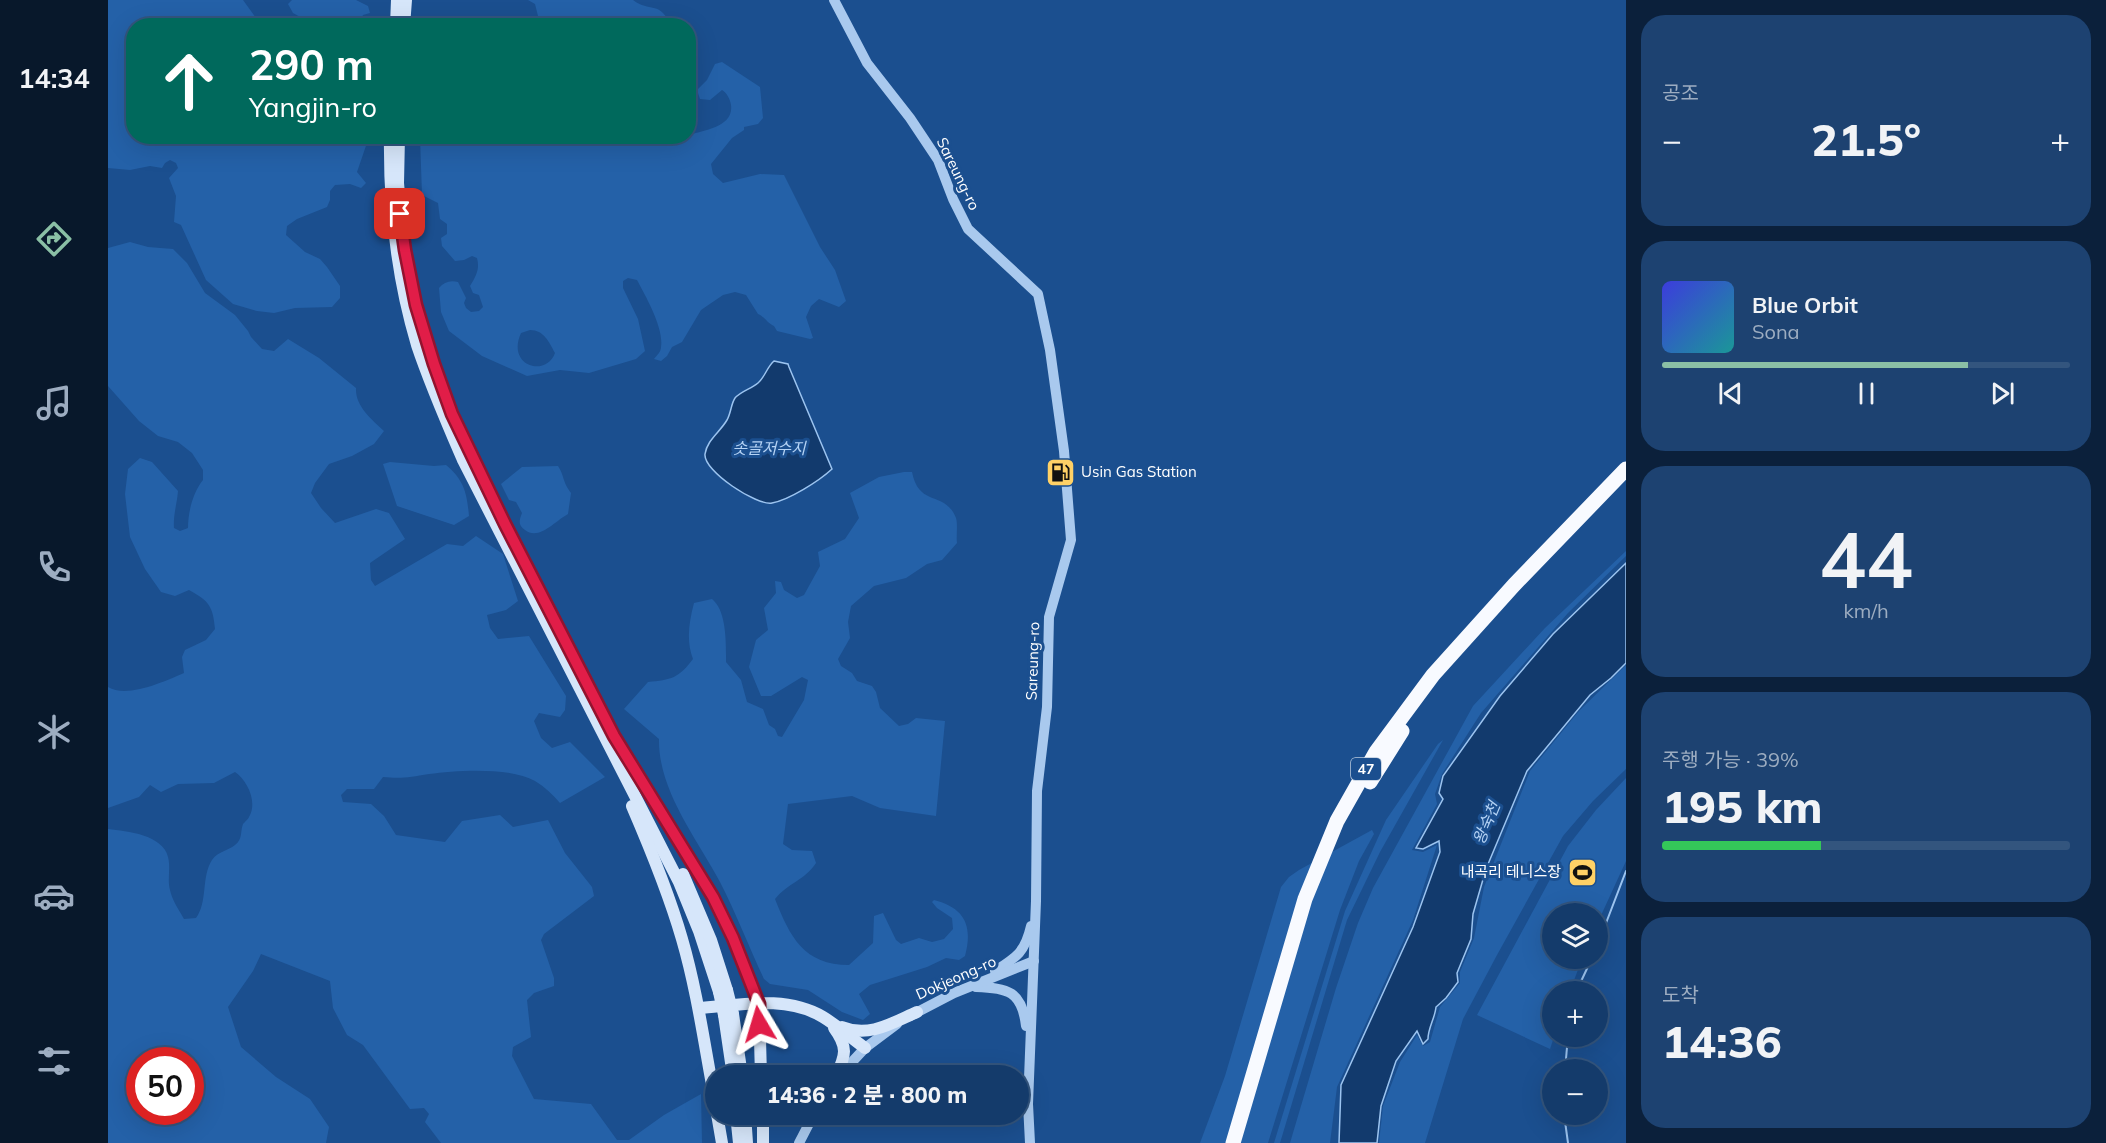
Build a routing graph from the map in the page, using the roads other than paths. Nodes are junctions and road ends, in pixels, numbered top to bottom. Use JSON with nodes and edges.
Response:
{"nodes":[{"id":1,"x":397,"y":0,"type":"edge"},
{"id":2,"x":406,"y":0,"type":"edge"},
{"id":3,"x":834,"y":0,"type":"edge"},
{"id":4,"x":396,"y":18,"type":"edge"},
{"id":5,"x":405,"y":18,"type":"edge"},
{"id":6,"x":390,"y":144,"type":"edge"},
{"id":7,"x":399,"y":144,"type":"edge"},
{"id":8,"x":1626,"y":469,"type":"edge"},
{"id":9,"x":1626,"y":482,"type":"edge"},
{"id":10,"x":599,"y":725,"type":"junction"},
{"id":11,"x":614,"y":736,"type":"junction"},
{"id":12,"x":1036,"y":901,"type":"junction"},
{"id":13,"x":1034,"y":961,"type":"junction"},
{"id":14,"x":970,"y":987,"type":"junction"},
{"id":15,"x":723,"y":991,"type":"junction"},
{"id":16,"x":759,"y":1004,"type":"junction"},
{"id":17,"x":699,"y":1008,"type":"junction"},
{"id":18,"x":917,"y":1012,"type":"junction"},
{"id":19,"x":728,"y":1015,"type":"junction"},
{"id":20,"x":830,"y":1022,"type":"junction"},
{"id":21,"x":865,"y":1048,"type":"junction"},
{"id":22,"x":1030,"y":1055,"type":"junction"},
{"id":23,"x":709,"y":1065,"type":"edge"},
{"id":24,"x":732,"y":1065,"type":"edge"},
{"id":25,"x":739,"y":1065,"type":"edge"},
{"id":26,"x":761,"y":1065,"type":"edge"},
{"id":27,"x":842,"y":1065,"type":"edge"},
{"id":28,"x":849,"y":1065,"type":"edge"},
{"id":29,"x":719,"y":1125,"type":"edge"},
{"id":30,"x":737,"y":1125,"type":"edge"},
{"id":31,"x":746,"y":1125,"type":"edge"},
{"id":32,"x":763,"y":1125,"type":"edge"},
{"id":33,"x":808,"y":1125,"type":"edge"},
{"id":34,"x":723,"y":1143,"type":"edge"},
{"id":35,"x":739,"y":1143,"type":"edge"},
{"id":36,"x":747,"y":1143,"type":"edge"},
{"id":37,"x":763,"y":1143,"type":"edge"},
{"id":38,"x":799,"y":1143,"type":"edge"},
{"id":39,"x":1030,"y":1143,"type":"edge"},
{"id":40,"x":1233,"y":1143,"type":"edge"},
{"id":41,"x":1242,"y":1143,"type":"edge"}],
"edges":[{"from":1,"to":4,"type":"main road"},
{"from":2,"to":5,"type":"main road"},
{"from":3,"to":12,"type":"street","name":"Sareung-ro"},
{"from":6,"to":10,"type":"main road"},
{"from":7,"to":11,"type":"main road"},
{"from":8,"to":40,"type":"highway","number":"47"},
{"from":9,"to":41,"type":"highway","number":"47"},
{"from":10,"to":15,"type":"main road"},
{"from":10,"to":17,"type":"main road"},
{"from":11,"to":15,"type":"main road"},
{"from":11,"to":16,"type":"main road"},
{"from":12,"to":13,"type":"street","name":"Sareung-ro"},
{"from":12,"to":14,"type":"street"},
{"from":13,"to":14,"type":"street","name":"Dokjeong-ro"},
{"from":13,"to":22,"type":"street","name":"Sareung-ro"},
{"from":14,"to":18,"type":"street","name":"Dokjeong-ro"},
{"from":14,"to":22,"type":"street"},
{"from":15,"to":19,"type":"main road","bridge":true},
{"from":16,"to":17,"type":"main road"},
{"from":16,"to":20,"type":"main road"},
{"from":16,"to":26,"type":"main road"},
{"from":17,"to":23,"type":"main road"},
{"from":18,"to":20,"type":"main road"},
{"from":18,"to":21,"type":"street","name":"Dokjeong-ro"},
{"from":19,"to":24,"type":"main road"},
{"from":19,"to":25,"type":"main road"},
{"from":20,"to":21,"type":"main road"},
{"from":20,"to":27,"type":"main road"},
{"from":21,"to":28,"type":"street","name":"Dokjeong-ro"},
{"from":22,"to":39,"type":"street","name":"Sareung-ro"},
{"from":29,"to":34,"type":"main road"},
{"from":30,"to":35,"type":"main road"},
{"from":31,"to":36,"type":"main road"},
{"from":32,"to":37,"type":"main road"},
{"from":33,"to":38,"type":"street"}]}
